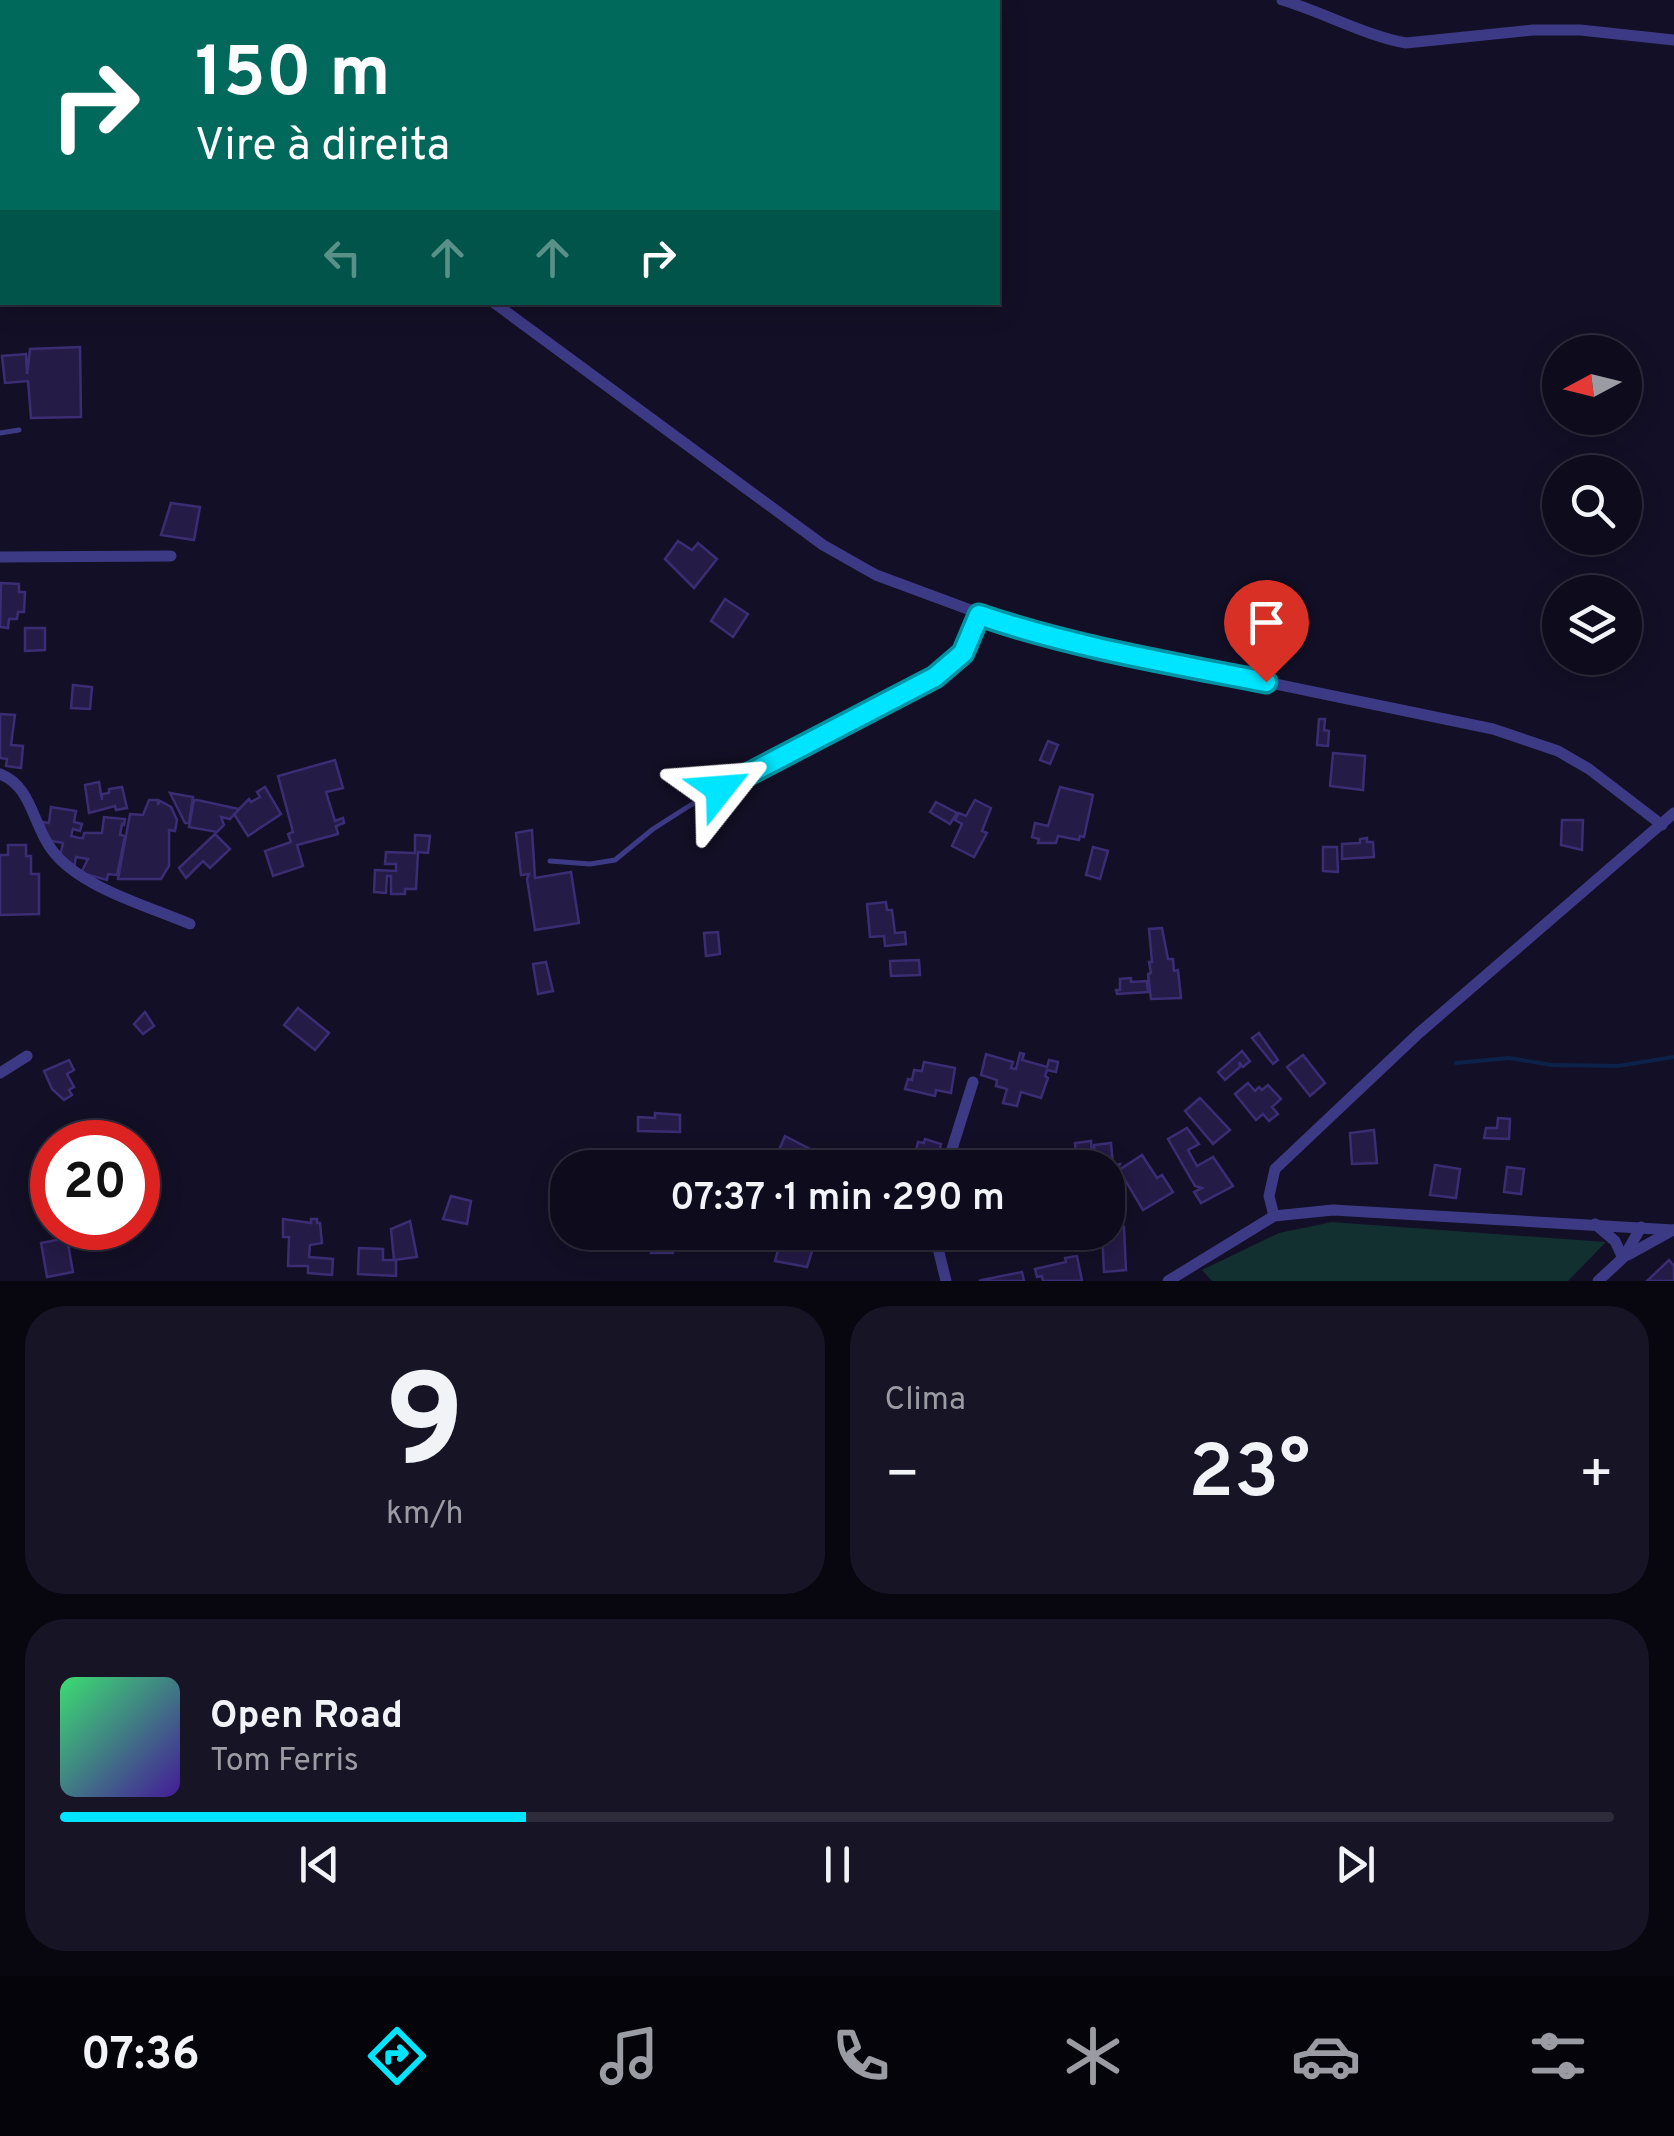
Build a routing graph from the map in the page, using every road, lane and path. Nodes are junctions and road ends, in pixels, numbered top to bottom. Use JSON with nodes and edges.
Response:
{"nodes":[{"id":1,"x":1282,"y":0,"type":"edge"},
{"id":2,"x":1674,"y":40,"type":"edge"},
{"id":3,"x":497,"y":305,"type":"edge"},
{"id":4,"x":19,"y":430,"type":"dead end"},
{"id":5,"x":0,"y":433,"type":"edge"},
{"id":6,"x":171,"y":556,"type":"dead end"},
{"id":7,"x":0,"y":557,"type":"edge"},
{"id":8,"x":979,"y":615,"type":"junction"},
{"id":9,"x":0,"y":774,"type":"edge"},
{"id":10,"x":1674,"y":813,"type":"edge"},
{"id":11,"x":1662,"y":825,"type":"junction"},
{"id":12,"x":550,"y":861,"type":"dead end"},
{"id":13,"x":190,"y":924,"type":"dead end"},
{"id":14,"x":27,"y":1056,"type":"dead end"},
{"id":15,"x":0,"y":1073,"type":"edge"},
{"id":16,"x":973,"y":1082,"type":"dead end"},
{"id":17,"x":952,"y":1150,"type":"edge"},
{"id":18,"x":1274,"y":1216,"type":"junction"},
{"id":19,"x":1595,"y":1224,"type":"junction"},
{"id":20,"x":1635,"y":1226,"type":"junction"},
{"id":21,"x":1674,"y":1230,"type":"edge"},
{"id":22,"x":938,"y":1250,"type":"edge"},
{"id":23,"x":1622,"y":1258,"type":"junction"},
{"id":24,"x":1186,"y":1276,"type":"edge"},
{"id":25,"x":946,"y":1281,"type":"edge"},
{"id":26,"x":1168,"y":1281,"type":"edge"},
{"id":27,"x":1598,"y":1281,"type":"edge"}],
"edges":[{"from":1,"to":2,"type":"street"},
{"from":3,"to":8,"type":"street"},
{"from":4,"to":5,"type":"lane"},
{"from":6,"to":7,"type":"street"},
{"from":8,"to":11,"type":"street"},
{"from":8,"to":12,"type":"lane"},
{"from":9,"to":13,"type":"street"},
{"from":10,"to":11,"type":"street"},
{"from":11,"to":18,"type":"street"},
{"from":14,"to":15,"type":"street"},
{"from":16,"to":17,"type":"street"},
{"from":18,"to":19,"type":"street"},
{"from":18,"to":24,"type":"street"},
{"from":19,"to":20,"type":"street"},
{"from":19,"to":23,"type":"street"},
{"from":20,"to":21,"type":"street"},
{"from":20,"to":23,"type":"street"},
{"from":21,"to":23,"type":"street"},
{"from":22,"to":25,"type":"street"},
{"from":23,"to":27,"type":"street"},
{"from":24,"to":26,"type":"street"}]}
